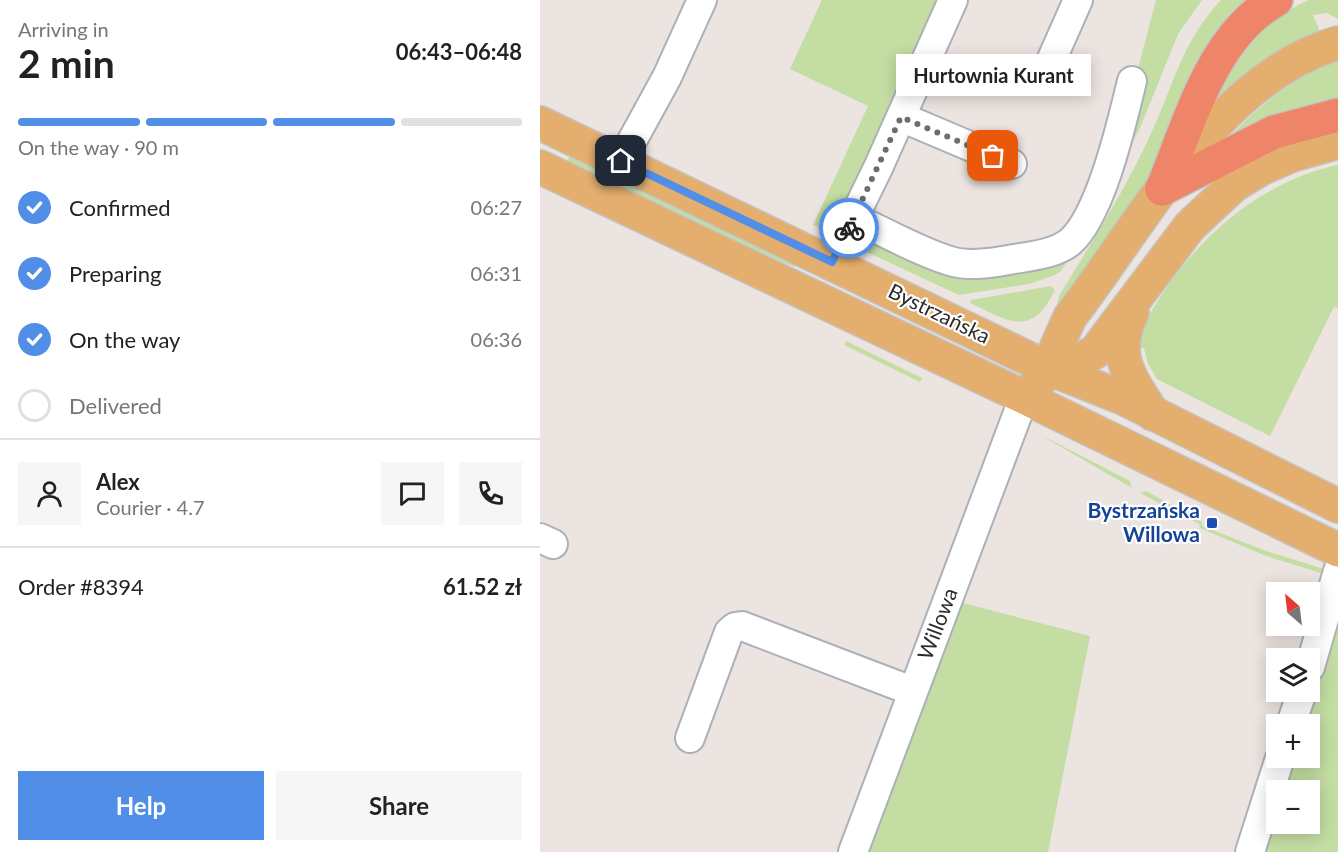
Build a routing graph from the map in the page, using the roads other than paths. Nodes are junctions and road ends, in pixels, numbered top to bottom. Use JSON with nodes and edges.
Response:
{"nodes":[{"id":1,"x":702,"y":0,"type":"edge"},
{"id":2,"x":953,"y":0,"type":"edge"},
{"id":3,"x":1078,"y":0,"type":"edge"},
{"id":4,"x":1276,"y":0,"type":"edge"},
{"id":5,"x":1338,"y":43,"type":"edge"},
{"id":6,"x":1051,"y":61,"type":"dead end"},
{"id":7,"x":1132,"y":81,"type":"dead end"},
{"id":8,"x":1338,"y":115,"type":"edge"},
{"id":9,"x":901,"y":117,"type":"junction"},
{"id":10,"x":540,"y":123,"type":"edge"},
{"id":11,"x":1338,"y":142,"type":"edge"},
{"id":12,"x":621,"y":161,"type":"junction"},
{"id":13,"x":1012,"y":164,"type":"dead end"},
{"id":14,"x":540,"y":167,"type":"edge"},
{"id":15,"x":1162,"y":189,"type":"junction"},
{"id":16,"x":854,"y":218,"type":"junction"},
{"id":17,"x":832,"y":262,"type":"junction"},
{"id":18,"x":1145,"y":290,"type":"junction"},
{"id":19,"x":1050,"y":369,"type":"junction"},
{"id":20,"x":1024,"y":397,"type":"junction"},
{"id":21,"x":1154,"y":415,"type":"junction"},
{"id":22,"x":1338,"y":506,"type":"edge"},
{"id":23,"x":1338,"y":550,"type":"edge"},
{"id":24,"x":1338,"y":571,"type":"edge"},
{"id":25,"x":1316,"y":648,"type":"edge"},
{"id":26,"x":912,"y":691,"type":"junction"},
{"id":27,"x":690,"y":738,"type":"dead end"},
{"id":28,"x":1277,"y":768,"type":"edge"},
{"id":29,"x":853,"y":852,"type":"edge"},
{"id":30,"x":1250,"y":852,"type":"edge"}],
"edges":[{"from":1,"to":12,"type":"street"},
{"from":2,"to":9,"type":"street"},
{"from":3,"to":6,"type":"street"},
{"from":4,"to":15,"type":"highway"},
{"from":5,"to":15,"type":"main road"},
{"from":7,"to":16,"type":"street"},
{"from":8,"to":15,"type":"highway"},
{"from":9,"to":13,"type":"street"},
{"from":9,"to":16,"type":"street"},
{"from":10,"to":12,"type":"main road","name":"Bystrzańska"},
{"from":11,"to":18,"type":"main road"},
{"from":12,"to":17,"type":"main road","name":"Bystrzańska"},
{"from":14,"to":20,"type":"main road","name":"Bystrzańska"},
{"from":15,"to":19,"type":"main road"},
{"from":16,"to":17,"type":"street"},
{"from":17,"to":19,"type":"main road","name":"Bystrzańska"},
{"from":18,"to":19,"type":"main road"},
{"from":18,"to":21,"type":"main road"},
{"from":19,"to":20,"type":"main road"},
{"from":19,"to":21,"type":"main road","name":"Bystrzańska"},
{"from":20,"to":23,"type":"main road","name":"Bystrzańska"},
{"from":20,"to":26,"type":"street","name":"Willowa"},
{"from":21,"to":22,"type":"main road","name":"Bystrzańska"},
{"from":24,"to":25,"type":"street"},
{"from":26,"to":27,"type":"street"},
{"from":26,"to":29,"type":"street","name":"Willowa"},
{"from":28,"to":30,"type":"street"}]}
